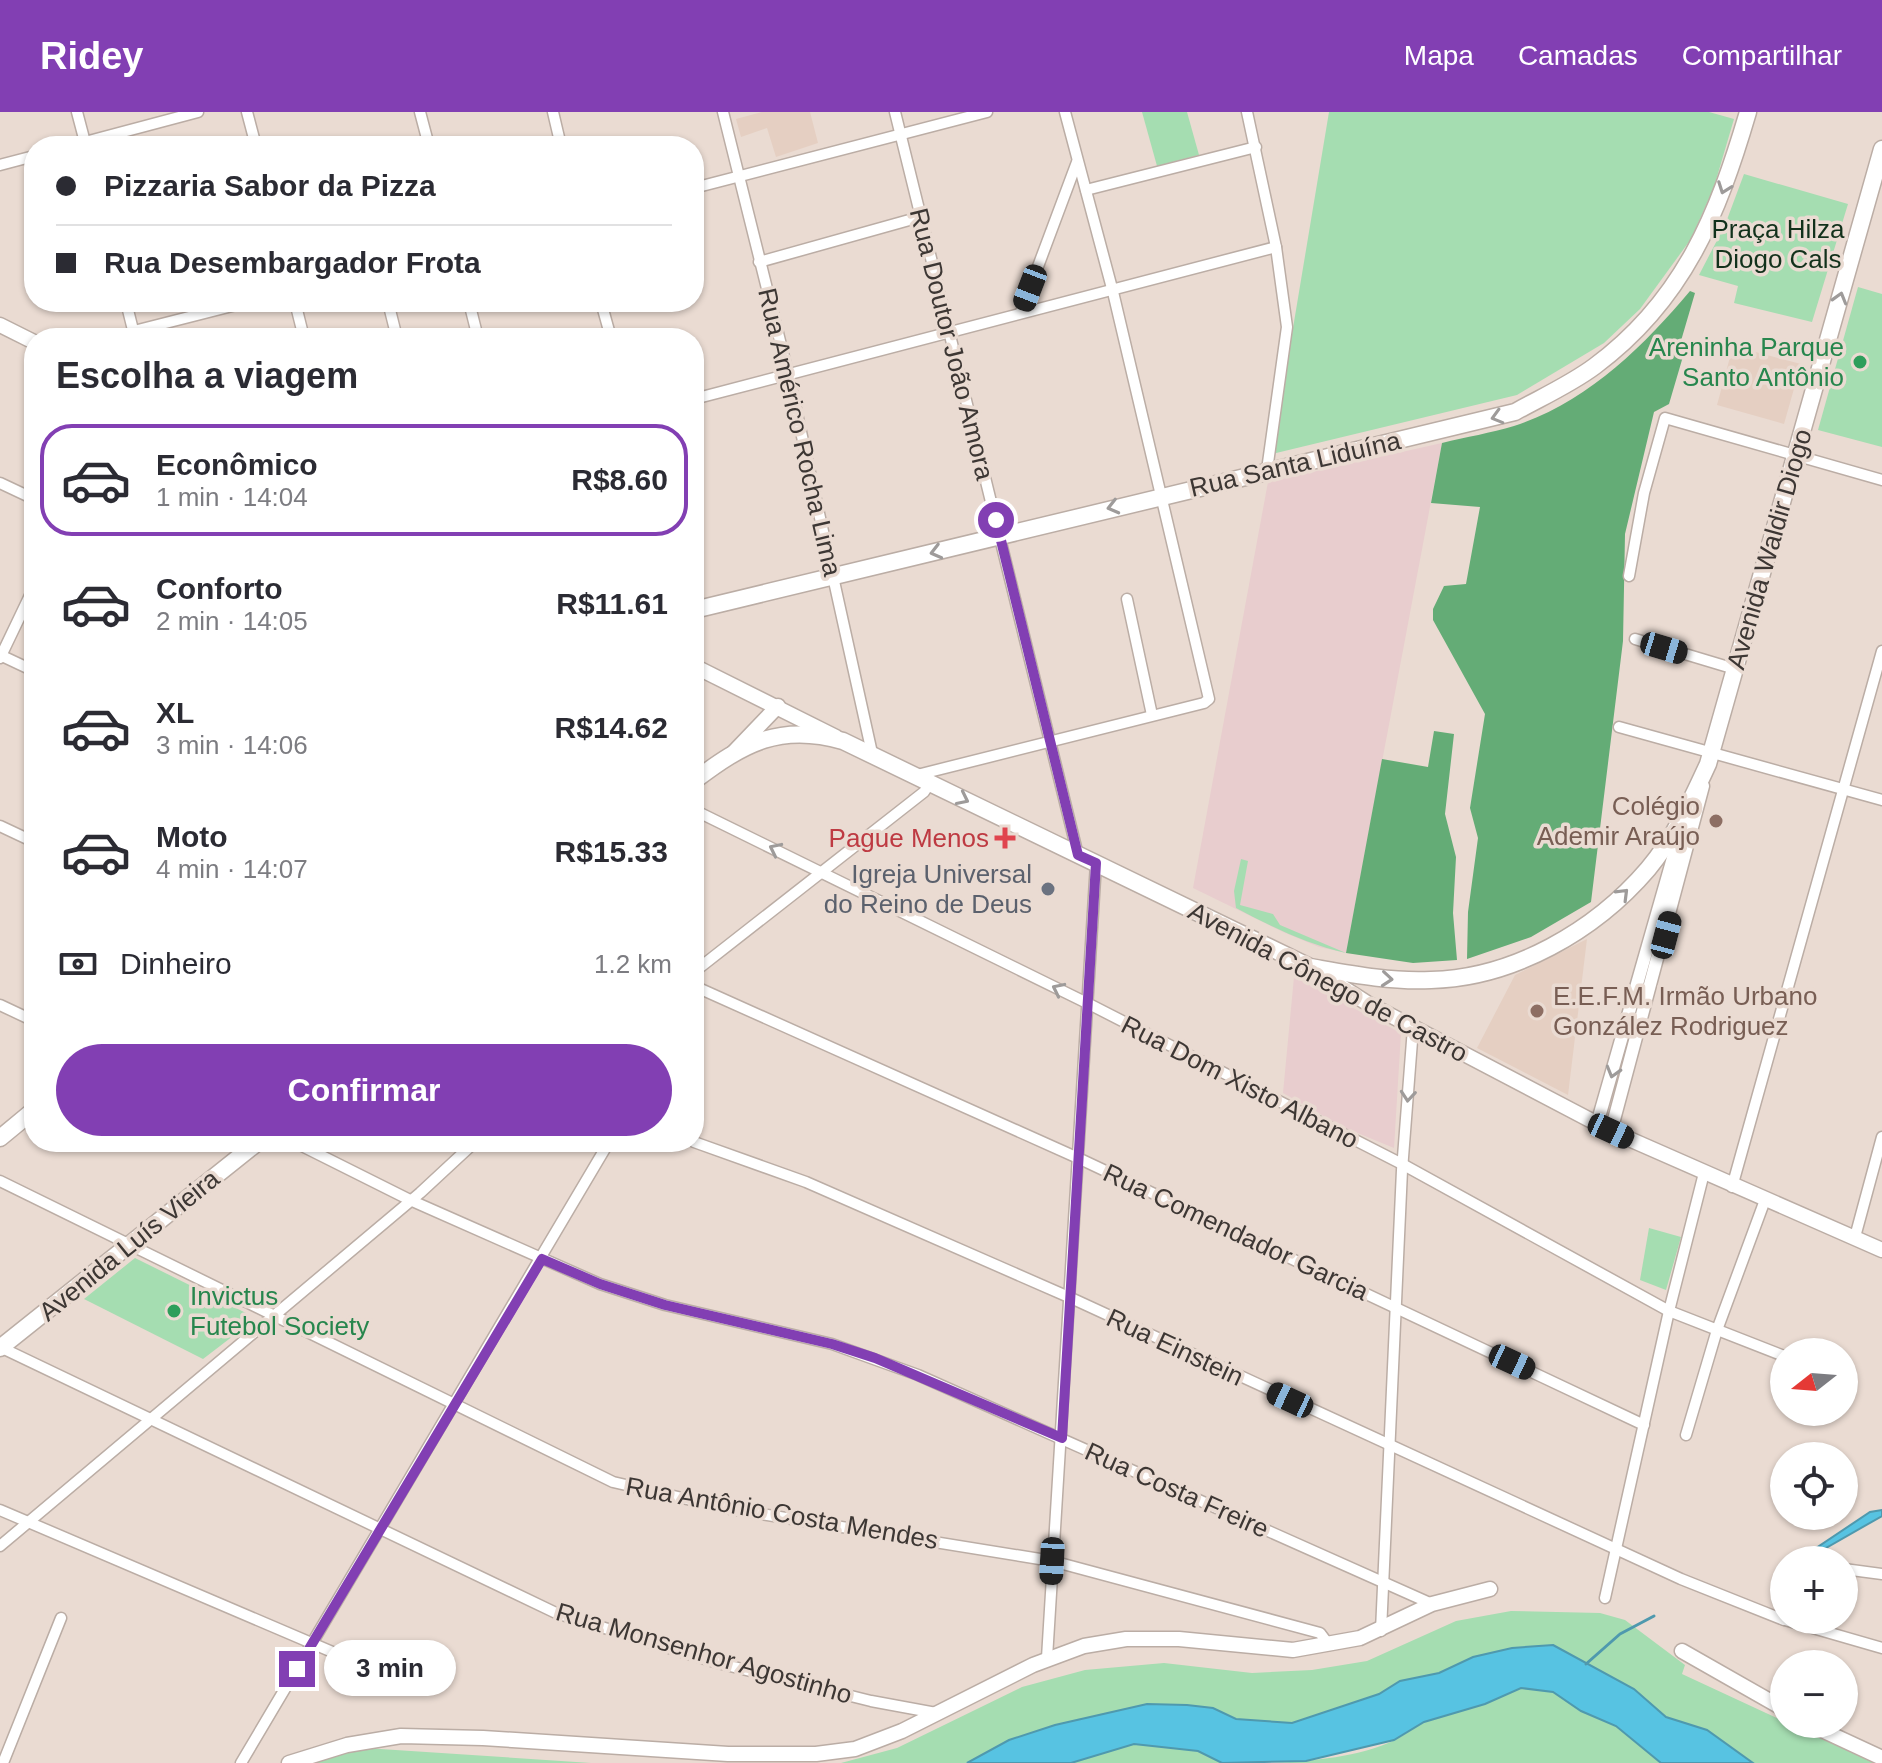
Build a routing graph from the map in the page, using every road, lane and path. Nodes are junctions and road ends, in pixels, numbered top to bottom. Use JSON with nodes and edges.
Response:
{"nodes":[{"id":1,"x":77,"y":112,"type":"edge"},
{"id":2,"x":198,"y":112,"type":"edge"},
{"id":3,"x":247,"y":112,"type":"edge"},
{"id":4,"x":420,"y":112,"type":"edge"},
{"id":5,"x":553,"y":112,"type":"edge"},
{"id":6,"x":723,"y":112,"type":"edge"},
{"id":7,"x":895,"y":112,"type":"edge"},
{"id":8,"x":987,"y":112,"type":"edge"},
{"id":9,"x":1065,"y":112,"type":"edge"},
{"id":10,"x":1247,"y":112,"type":"edge"},
{"id":11,"x":1745,"y":113,"type":"edge"},
{"id":12,"x":900,"y":135,"type":"junction"},
{"id":13,"x":83,"y":136,"type":"edge"},
{"id":14,"x":113,"y":136,"type":"edge"},
{"id":15,"x":253,"y":136,"type":"edge"},
{"id":16,"x":426,"y":136,"type":"edge"},
{"id":17,"x":559,"y":136,"type":"edge"},
{"id":18,"x":1256,"y":147,"type":"junction"},
{"id":19,"x":1882,"y":149,"type":"edge"},
{"id":20,"x":24,"y":159,"type":"edge"},
{"id":21,"x":1077,"y":162,"type":"junction"},
{"id":22,"x":0,"y":165,"type":"edge"},
{"id":23,"x":739,"y":176,"type":"junction"},
{"id":24,"x":704,"y":185,"type":"edge"},
{"id":25,"x":1086,"y":190,"type":"junction"},
{"id":26,"x":920,"y":217,"type":"junction"},
{"id":27,"x":1276,"y":247,"type":"junction"},
{"id":28,"x":759,"y":262,"type":"junction"},
{"id":29,"x":1113,"y":292,"type":"junction"},
{"id":30,"x":213,"y":312,"type":"edge"},
{"id":31,"x":1021,"y":312,"type":"junction"},
{"id":32,"x":0,"y":325,"type":"edge"},
{"id":33,"x":156,"y":328,"type":"edge"},
{"id":34,"x":949,"y":332,"type":"junction"},
{"id":35,"x":24,"y":337,"type":"edge"},
{"id":36,"x":788,"y":373,"type":"junction"},
{"id":37,"x":704,"y":396,"type":"edge"},
{"id":38,"x":1796,"y":454,"type":"junction"},
{"id":39,"x":1267,"y":470,"type":"junction"},
{"id":40,"x":1882,"y":480,"type":"edge"},
{"id":41,"x":0,"y":483,"type":"edge"},
{"id":42,"x":24,"y":494,"type":"edge"},
{"id":43,"x":1161,"y":495,"type":"junction"},
{"id":44,"x":1000,"y":535,"type":"junction"},
{"id":45,"x":1629,"y":576,"type":"dead end"},
{"id":46,"x":835,"y":578,"type":"junction"},
{"id":47,"x":1127,"y":599,"type":"dead end"},
{"id":48,"x":24,"y":607,"type":"edge"},
{"id":49,"x":704,"y":608,"type":"edge"},
{"id":50,"x":1635,"y":639,"type":"dead end"},
{"id":51,"x":1882,"y":651,"type":"edge"},
{"id":52,"x":0,"y":656,"type":"edge"},
{"id":53,"x":24,"y":667,"type":"edge"},
{"id":54,"x":1735,"y":669,"type":"junction"},
{"id":55,"x":704,"y":671,"type":"edge"},
{"id":56,"x":778,"y":706,"type":"junction"},
{"id":57,"x":1152,"y":715,"type":"junction"},
{"id":58,"x":1619,"y":727,"type":"dead end"},
{"id":59,"x":843,"y":741,"type":"junction"},
{"id":60,"x":1050,"y":741,"type":"junction"},
{"id":61,"x":872,"y":753,"type":"junction"},
{"id":62,"x":732,"y":754,"type":"junction"},
{"id":63,"x":1710,"y":758,"type":"junction"},
{"id":64,"x":704,"y":774,"type":"edge"},
{"id":65,"x":923,"y":779,"type":"junction"},
{"id":66,"x":1843,"y":789,"type":"junction"},
{"id":67,"x":1882,"y":800,"type":"edge"},
{"id":68,"x":1687,"y":809,"type":"junction"},
{"id":69,"x":704,"y":815,"type":"edge"},
{"id":70,"x":0,"y":826,"type":"edge"},
{"id":71,"x":24,"y":837,"type":"edge"},
{"id":72,"x":1078,"y":855,"type":"junction"},
{"id":73,"x":1096,"y":863,"type":"junction"},
{"id":74,"x":821,"y":872,"type":"junction"},
{"id":75,"x":704,"y":964,"type":"edge"},
{"id":76,"x":1310,"y":967,"type":"junction"},
{"id":77,"x":1646,"y":984,"type":"junction"},
{"id":78,"x":704,"y":990,"type":"edge"},
{"id":79,"x":1089,"y":1004,"type":"junction"},
{"id":80,"x":0,"y":1005,"type":"edge"},
{"id":81,"x":24,"y":1016,"type":"edge"},
{"id":82,"x":1413,"y":1028,"type":"junction"},
{"id":83,"x":24,"y":1118,"type":"edge"},
{"id":84,"x":1604,"y":1128,"type":"junction"},
{"id":85,"x":1882,"y":1137,"type":"edge"},
{"id":86,"x":0,"y":1138,"type":"edge"},
{"id":87,"x":704,"y":1146,"type":"edge"},
{"id":88,"x":246,"y":1152,"type":"edge"},
{"id":89,"x":314,"y":1152,"type":"edge"},
{"id":90,"x":464,"y":1152,"type":"edge"},
{"id":91,"x":603,"y":1152,"type":"edge"},
{"id":92,"x":1078,"y":1158,"type":"junction"},
{"id":93,"x":1402,"y":1164,"type":"junction"},
{"id":94,"x":1704,"y":1173,"type":"junction"},
{"id":95,"x":0,"y":1181,"type":"edge"},
{"id":96,"x":1732,"y":1187,"type":"junction"},
{"id":97,"x":410,"y":1200,"type":"junction"},
{"id":98,"x":1765,"y":1200,"type":"junction"},
{"id":99,"x":1855,"y":1237,"type":"junction"},
{"id":100,"x":131,"y":1245,"type":"junction"},
{"id":101,"x":1882,"y":1250,"type":"edge"},
{"id":102,"x":542,"y":1259,"type":"junction"},
{"id":103,"x":1071,"y":1298,"type":"junction"},
{"id":104,"x":1398,"y":1308,"type":"junction"},
{"id":105,"x":1669,"y":1311,"type":"junction"},
{"id":106,"x":274,"y":1315,"type":"junction"},
{"id":107,"x":1717,"y":1330,"type":"junction"},
{"id":108,"x":0,"y":1347,"type":"edge"},
{"id":109,"x":1770,"y":1351,"type":"edge"},
{"id":110,"x":455,"y":1407,"type":"junction"},
{"id":111,"x":150,"y":1419,"type":"junction"},
{"id":112,"x":1644,"y":1425,"type":"junction"},
{"id":113,"x":1686,"y":1435,"type":"dead end"},
{"id":114,"x":1062,"y":1438,"type":"junction"},
{"id":115,"x":1391,"y":1448,"type":"junction"},
{"id":116,"x":0,"y":1510,"type":"edge"},
{"id":117,"x":27,"y":1523,"type":"junction"},
{"id":118,"x":380,"y":1532,"type":"junction"},
{"id":119,"x":0,"y":1546,"type":"edge"},
{"id":120,"x":1618,"y":1548,"type":"junction"},
{"id":121,"x":1052,"y":1561,"type":"junction"},
{"id":122,"x":1858,"y":1571,"type":"edge"},
{"id":123,"x":1882,"y":1574,"type":"edge"},
{"id":124,"x":1382,"y":1582,"type":"junction"},
{"id":125,"x":1490,"y":1589,"type":"dead end"},
{"id":126,"x":1605,"y":1598,"type":"dead end"},
{"id":127,"x":1432,"y":1604,"type":"junction"},
{"id":128,"x":1770,"y":1614,"type":"edge"},
{"id":129,"x":61,"y":1618,"type":"dead end"},
{"id":130,"x":1381,"y":1631,"type":"junction"},
{"id":131,"x":1833,"y":1634,"type":"edge"},
{"id":132,"x":313,"y":1642,"type":"junction"},
{"id":133,"x":1329,"y":1645,"type":"junction"},
{"id":134,"x":1882,"y":1648,"type":"edge"},
{"id":135,"x":1682,"y":1651,"type":"dead end"},
{"id":136,"x":1047,"y":1658,"type":"junction"},
{"id":137,"x":398,"y":1680,"type":"dead end"},
{"id":138,"x":1770,"y":1701,"type":"edge"},
{"id":139,"x":937,"y":1713,"type":"junction"},
{"id":140,"x":1839,"y":1738,"type":"edge"},
{"id":141,"x":1882,"y":1758,"type":"edge"},
{"id":142,"x":3,"y":1763,"type":"edge"},
{"id":143,"x":241,"y":1763,"type":"edge"},
{"id":144,"x":289,"y":1763,"type":"edge"}],
"edges":[{"from":1,"to":13,"type":"street"},
{"from":2,"to":14,"type":"street"},
{"from":3,"to":15,"type":"street"},
{"from":4,"to":16,"type":"street"},
{"from":5,"to":17,"type":"street"},
{"from":6,"to":23,"type":"street","name":"Rua Américo Rocha Lima"},
{"from":7,"to":12,"type":"street","name":"Rua Doutor João Amora"},
{"from":8,"to":12,"type":"street"},
{"from":9,"to":21,"type":"street"},
{"from":10,"to":18,"type":"street"},
{"from":11,"to":39,"type":"main road","name":"Rua Santa Liduína","one_way":true},
{"from":12,"to":23,"type":"street"},
{"from":12,"to":26,"type":"street","name":"Rua Doutor João Amora"},
{"from":18,"to":25,"type":"street"},
{"from":18,"to":27,"type":"street"},
{"from":38,"to":19,"type":"main road","name":"Avenida Waldir Diogo","one_way":true},
{"from":20,"to":22,"type":"street"},
{"from":21,"to":25,"type":"street"},
{"from":21,"to":31,"type":"street"},
{"from":23,"to":24,"type":"street"},
{"from":23,"to":28,"type":"street","name":"Rua Américo Rocha Lima"},
{"from":25,"to":29,"type":"street"},
{"from":26,"to":28,"type":"street"},
{"from":26,"to":34,"type":"street","name":"Rua Doutor João Amora"},
{"from":27,"to":29,"type":"street"},
{"from":27,"to":39,"type":"street"},
{"from":28,"to":36,"type":"street","name":"Rua Américo Rocha Lima"},
{"from":29,"to":31,"type":"street"},
{"from":29,"to":43,"type":"street"},
{"from":30,"to":33,"type":"street"},
{"from":31,"to":34,"type":"street"},
{"from":32,"to":35,"type":"main road"},
{"from":34,"to":36,"type":"street"},
{"from":34,"to":44,"type":"street","name":"Rua Doutor João Amora"},
{"from":36,"to":37,"type":"street"},
{"from":36,"to":46,"type":"street","name":"Rua Américo Rocha Lima"},
{"from":38,"to":40,"type":"street"},
{"from":38,"to":45,"type":"street"},
{"from":38,"to":54,"type":"main road","name":"Avenida Waldir Diogo"},
{"from":39,"to":43,"type":"main road","name":"Rua Santa Liduína"},
{"from":41,"to":42,"type":"street"},
{"from":43,"to":44,"type":"main road","name":"Rua Santa Liduína","one_way":true},
{"from":43,"to":57,"type":"street"},
{"from":44,"to":46,"type":"main road","name":"Rua Santa Liduína","one_way":true},
{"from":44,"to":60,"type":"street","name":"Rua Doutor João Amora"},
{"from":46,"to":49,"type":"main road","name":"Rua Santa Liduína"},
{"from":46,"to":61,"type":"street","name":"Rua Américo Rocha Lima"},
{"from":47,"to":57,"type":"street"},
{"from":48,"to":52,"type":"street"},
{"from":50,"to":54,"type":"street"},
{"from":51,"to":66,"type":"street"},
{"from":52,"to":53,"type":"street"},
{"from":54,"to":63,"type":"main road","name":"Avenida Waldir Diogo"},
{"from":55,"to":56,"type":"main road","name":"Avenida Cônego de Castro"},
{"from":56,"to":59,"type":"main road","name":"Avenida Cônego de Castro"},
{"from":56,"to":62,"type":"main road"},
{"from":57,"to":60,"type":"street"},
{"from":58,"to":63,"type":"street"},
{"from":59,"to":61,"type":"main road","name":"Avenida Cônego de Castro"},
{"from":59,"to":62,"type":"main road"},
{"from":60,"to":65,"type":"street"},
{"from":60,"to":72,"type":"street","name":"Rua Doutor João Amora"},
{"from":61,"to":65,"type":"main road","name":"Avenida Cônego de Castro"},
{"from":62,"to":64,"type":"main road"},
{"from":63,"to":66,"type":"street"},
{"from":63,"to":68,"type":"main road","name":"Avenida Waldir Diogo"},
{"from":63,"to":77,"type":"street","name":"Avenida Waldir Diogo"},
{"from":65,"to":72,"type":"main road","name":"Avenida Cônego de Castro","one_way":true},
{"from":65,"to":74,"type":"street"},
{"from":66,"to":67,"type":"street"},
{"from":66,"to":96,"type":"street"},
{"from":76,"to":68,"type":"main road","name":"Avenida Waldir Diogo","one_way":true},
{"from":68,"to":77,"type":"street","name":"Avenida Waldir Diogo"},
{"from":74,"to":69,"type":"street","name":"Rua Dom Xisto Albano","one_way":true},
{"from":70,"to":71,"type":"street"},
{"from":72,"to":73,"type":"main road","name":"Avenida Cônego de Castro"},
{"from":73,"to":76,"type":"main road","name":"Avenida Cônego de Castro"},
{"from":73,"to":79,"type":"street"},
{"from":74,"to":75,"type":"street"},
{"from":79,"to":74,"type":"street","name":"Rua Dom Xisto Albano","one_way":true},
{"from":76,"to":82,"type":"main road","name":"Avenida Cônego de Castro"},
{"from":77,"to":84,"type":"street","name":"Avenida Waldir Diogo"},
{"from":78,"to":92,"type":"street","name":"Rua Comendador Garcia"},
{"from":79,"to":92,"type":"street"},
{"from":79,"to":93,"type":"street","name":"Rua Dom Xisto Albano"},
{"from":80,"to":81,"type":"street"},
{"from":82,"to":84,"type":"main road","name":"Avenida Cônego de Castro"},
{"from":82,"to":93,"type":"street","one_way":true},
{"from":83,"to":86,"type":"main road"},
{"from":84,"to":94,"type":"main road","name":"Avenida Cônego de Castro"},
{"from":85,"to":99,"type":"street"},
{"from":87,"to":103,"type":"street","name":"Rua Einstein"},
{"from":88,"to":100,"type":"main road","name":"Avenida Luís Vieira"},
{"from":89,"to":97,"type":"street","name":"Rua Costa Freire"},
{"from":90,"to":97,"type":"street"},
{"from":91,"to":102,"type":"street"},
{"from":92,"to":103,"type":"street"},
{"from":92,"to":104,"type":"street","name":"Rua Comendador Garcia"},
{"from":93,"to":104,"type":"street"},
{"from":93,"to":105,"type":"street","name":"Rua Dom Xisto Albano"},
{"from":94,"to":96,"type":"main road","name":"Avenida Cônego de Castro"},
{"from":94,"to":105,"type":"street"},
{"from":95,"to":100,"type":"street","name":"Rua Antônio Costa Mendes"},
{"from":96,"to":98,"type":"main road","name":"Avenida Cônego de Castro"},
{"from":97,"to":102,"type":"street","name":"Rua Costa Freire"},
{"from":97,"to":106,"type":"street"},
{"from":98,"to":99,"type":"main road","name":"Avenida Cônego de Castro"},
{"from":98,"to":107,"type":"street"},
{"from":99,"to":101,"type":"main road","name":"Avenida Cônego de Castro"},
{"from":100,"to":106,"type":"street","name":"Rua Antônio Costa Mendes"},
{"from":100,"to":108,"type":"main road","name":"Avenida Luís Vieira"},
{"from":102,"to":110,"type":"street"},
{"from":102,"to":114,"type":"street","name":"Rua Costa Freire"},
{"from":103,"to":114,"type":"street"},
{"from":103,"to":115,"type":"street","name":"Rua Einstein"},
{"from":104,"to":112,"type":"street","name":"Rua Comendador Garcia"},
{"from":104,"to":115,"type":"street"},
{"from":105,"to":107,"type":"street","name":"Rua Dom Xisto Albano"},
{"from":105,"to":112,"type":"street"},
{"from":106,"to":110,"type":"street","name":"Rua Antônio Costa Mendes"},
{"from":106,"to":111,"type":"street"},
{"from":107,"to":109,"type":"street","name":"Rua Dom Xisto Albano"},
{"from":107,"to":113,"type":"street"},
{"from":108,"to":111,"type":"street","name":"Rua Monsenhor Agostinho"},
{"from":110,"to":118,"type":"street"},
{"from":110,"to":121,"type":"street","name":"Rua Antônio Costa Mendes"},
{"from":111,"to":117,"type":"street"},
{"from":111,"to":118,"type":"street","name":"Rua Monsenhor Agostinho"},
{"from":112,"to":120,"type":"street"},
{"from":114,"to":121,"type":"street"},
{"from":114,"to":124,"type":"street","name":"Rua Costa Freire"},
{"from":115,"to":120,"type":"street","name":"Rua Einstein"},
{"from":115,"to":124,"type":"street"},
{"from":116,"to":117,"type":"street"},
{"from":117,"to":119,"type":"street"},
{"from":117,"to":132,"type":"street"},
{"from":118,"to":132,"type":"street"},
{"from":118,"to":139,"type":"street","name":"Rua Monsenhor Agostinho"},
{"from":120,"to":126,"type":"street"},
{"from":120,"to":128,"type":"street","name":"Rua Einstein"},
{"from":121,"to":133,"type":"street","name":"Rua Antônio Costa Mendes"},
{"from":121,"to":136,"type":"street"},
{"from":122,"to":123,"type":"street"},
{"from":124,"to":127,"type":"street","name":"Rua Costa Freire"},
{"from":124,"to":130,"type":"street"},
{"from":125,"to":127,"type":"main road"},
{"from":127,"to":130,"type":"main road"},
{"from":129,"to":142,"type":"street"},
{"from":130,"to":133,"type":"main road"},
{"from":131,"to":134,"type":"street","name":"Rua Einstein"},
{"from":132,"to":137,"type":"street"},
{"from":132,"to":143,"type":"street"},
{"from":133,"to":136,"type":"main road"},
{"from":135,"to":138,"type":"main road"},
{"from":136,"to":139,"type":"main road"},
{"from":139,"to":144,"type":"main road"},
{"from":140,"to":141,"type":"main road"}]}
